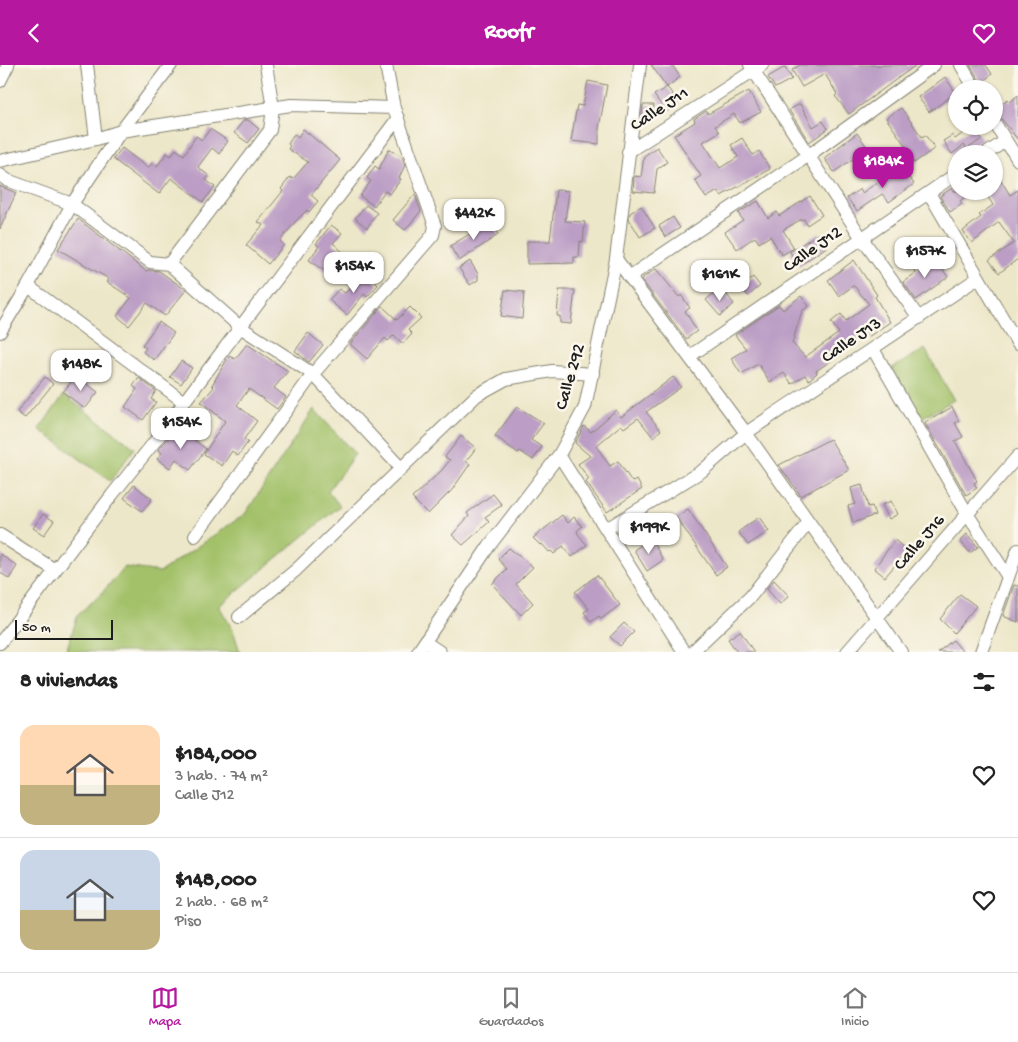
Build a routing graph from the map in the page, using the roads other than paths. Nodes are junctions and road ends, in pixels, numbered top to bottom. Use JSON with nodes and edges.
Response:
{"nodes":[{"id":1,"x":8,"y":65,"type":"edge"},
{"id":2,"x":87,"y":65,"type":"edge"},
{"id":3,"x":171,"y":65,"type":"edge"},
{"id":4,"x":266,"y":65,"type":"edge"},
{"id":5,"x":386,"y":65,"type":"edge"},
{"id":6,"x":640,"y":65,"type":"edge"},
{"id":7,"x":934,"y":65,"type":"edge"},
{"id":8,"x":961,"y":65,"type":"edge"},
{"id":9,"x":755,"y":67,"type":"edge"},
{"id":10,"x":969,"y":80,"type":"edge"},
{"id":11,"x":0,"y":81,"type":"edge"},
{"id":12,"x":273,"y":108,"type":"junction"},
{"id":13,"x":396,"y":113,"type":"junction"},
{"id":14,"x":121,"y":131,"type":"junction"},
{"id":15,"x":1002,"y":135,"type":"edge"},
{"id":16,"x":96,"y":139,"type":"junction"},
{"id":17,"x":1005,"y":141,"type":"junction"},
{"id":18,"x":999,"y":145,"type":"edge"},
{"id":19,"x":628,"y":152,"type":"junction"},
{"id":20,"x":808,"y":155,"type":"junction"},
{"id":21,"x":1018,"y":160,"type":"edge"},
{"id":22,"x":0,"y":161,"type":"edge"},
{"id":23,"x":0,"y":175,"type":"edge"},
{"id":24,"x":948,"y":180,"type":"edge"},
{"id":25,"x":929,"y":193,"type":"junction"},
{"id":26,"x":72,"y":203,"type":"junction"},
{"id":27,"x":862,"y":237,"type":"junction"},
{"id":28,"x":616,"y":259,"type":"junction"},
{"id":29,"x":169,"y":264,"type":"junction"},
{"id":30,"x":629,"y":277,"type":"junction"},
{"id":31,"x":978,"y":278,"type":"junction"},
{"id":32,"x":28,"y":286,"type":"junction"},
{"id":33,"x":918,"y":318,"type":"junction"},
{"id":34,"x":240,"y":327,"type":"junction"},
{"id":35,"x":0,"y":332,"type":"edge"},
{"id":36,"x":1018,"y":344,"type":"edge"},
{"id":37,"x":873,"y":349,"type":"junction"},
{"id":38,"x":690,"y":356,"type":"junction"},
{"id":39,"x":313,"y":374,"type":"junction"},
{"id":40,"x":593,"y":375,"type":"junction"},
{"id":41,"x":184,"y":402,"type":"junction"},
{"id":42,"x":746,"y":433,"type":"junction"},
{"id":43,"x":560,"y":455,"type":"junction"},
{"id":44,"x":1018,"y":456,"type":"edge"},
{"id":45,"x":400,"y":467,"type":"junction"},
{"id":46,"x":968,"y":515,"type":"junction"},
{"id":47,"x":808,"y":523,"type":"junction"},
{"id":48,"x":608,"y":528,"type":"junction"},
{"id":49,"x":0,"y":535,"type":"edge"},
{"id":50,"x":195,"y":536,"type":"dead end"},
{"id":51,"x":1018,"y":550,"type":"edge"},
{"id":52,"x":55,"y":570,"type":"junction"},
{"id":53,"x":1008,"y":577,"type":"junction"},
{"id":54,"x":239,"y":617,"type":"dead end"},
{"id":55,"x":878,"y":618,"type":"junction"},
{"id":56,"x":0,"y":643,"type":"edge"},
{"id":57,"x":421,"y":647,"type":"edge"},
{"id":58,"x":440,"y":652,"type":"edge"},
{"id":59,"x":684,"y":652,"type":"edge"},
{"id":60,"x":692,"y":652,"type":"edge"},
{"id":61,"x":847,"y":652,"type":"edge"},
{"id":62,"x":901,"y":652,"type":"edge"},
{"id":63,"x":982,"y":652,"type":"edge"}],
"edges":[{"from":1,"to":11,"type":"street"},
{"from":2,"to":16,"type":"street"},
{"from":3,"to":14,"type":"street"},
{"from":4,"to":12,"type":"street"},
{"from":5,"to":13,"type":"street"},
{"from":6,"to":19,"type":"street","name":"Calle 292"},
{"from":7,"to":20,"type":"street"},
{"from":8,"to":10,"type":"street"},
{"from":9,"to":19,"type":"street","name":"Calle J11"},
{"from":9,"to":20,"type":"street"},
{"from":12,"to":13,"type":"street"},
{"from":12,"to":14,"type":"street"},
{"from":12,"to":29,"type":"street"},
{"from":13,"to":34,"type":"street"},
{"from":13,"to":39,"type":"street"},
{"from":14,"to":16,"type":"street"},
{"from":14,"to":26,"type":"street"},
{"from":15,"to":17,"type":"street"},
{"from":16,"to":22,"type":"street"},
{"from":17,"to":18,"type":"street"},
{"from":17,"to":21,"type":"street"},
{"from":19,"to":28,"type":"street","name":"Calle 292"},
{"from":20,"to":27,"type":"street"},
{"from":20,"to":30,"type":"street"},
{"from":23,"to":26,"type":"street"},
{"from":24,"to":25,"type":"street","name":"Calle J12"},
{"from":25,"to":27,"type":"street","name":"Calle J12"},
{"from":25,"to":31,"type":"street"},
{"from":26,"to":29,"type":"street"},
{"from":26,"to":32,"type":"street"},
{"from":27,"to":33,"type":"street"},
{"from":27,"to":38,"type":"street","name":"Calle J12"},
{"from":28,"to":30,"type":"street"},
{"from":28,"to":40,"type":"street","name":"Calle 292"},
{"from":29,"to":34,"type":"street"},
{"from":30,"to":38,"type":"street"},
{"from":31,"to":33,"type":"street","name":"Calle J13"},
{"from":31,"to":36,"type":"street"},
{"from":32,"to":35,"type":"street"},
{"from":32,"to":41,"type":"street"},
{"from":33,"to":37,"type":"street","name":"Calle J13"},
{"from":34,"to":39,"type":"street"},
{"from":34,"to":41,"type":"street"},
{"from":37,"to":42,"type":"street","name":"Calle J13"},
{"from":37,"to":46,"type":"street"},
{"from":38,"to":42,"type":"street"},
{"from":39,"to":45,"type":"street"},
{"from":39,"to":50,"type":"street"},
{"from":40,"to":43,"type":"street","name":"Calle 292"},
{"from":40,"to":45,"type":"street"},
{"from":41,"to":52,"type":"street"},
{"from":42,"to":47,"type":"street"},
{"from":42,"to":48,"type":"street","name":"Calle J13"},
{"from":43,"to":48,"type":"street"},
{"from":43,"to":57,"type":"street","name":"Calle 292"},
{"from":44,"to":46,"type":"street","name":"Calle J16"},
{"from":45,"to":54,"type":"street"},
{"from":46,"to":53,"type":"street"},
{"from":46,"to":55,"type":"street","name":"Calle J16"},
{"from":47,"to":55,"type":"street"},
{"from":47,"to":60,"type":"street"},
{"from":48,"to":59,"type":"street"},
{"from":49,"to":52,"type":"street"},
{"from":51,"to":53,"type":"street"},
{"from":52,"to":56,"type":"street"},
{"from":53,"to":63,"type":"street"},
{"from":55,"to":61,"type":"street","name":"Calle J16"},
{"from":55,"to":62,"type":"street"},
{"from":57,"to":58,"type":"street"}]}
